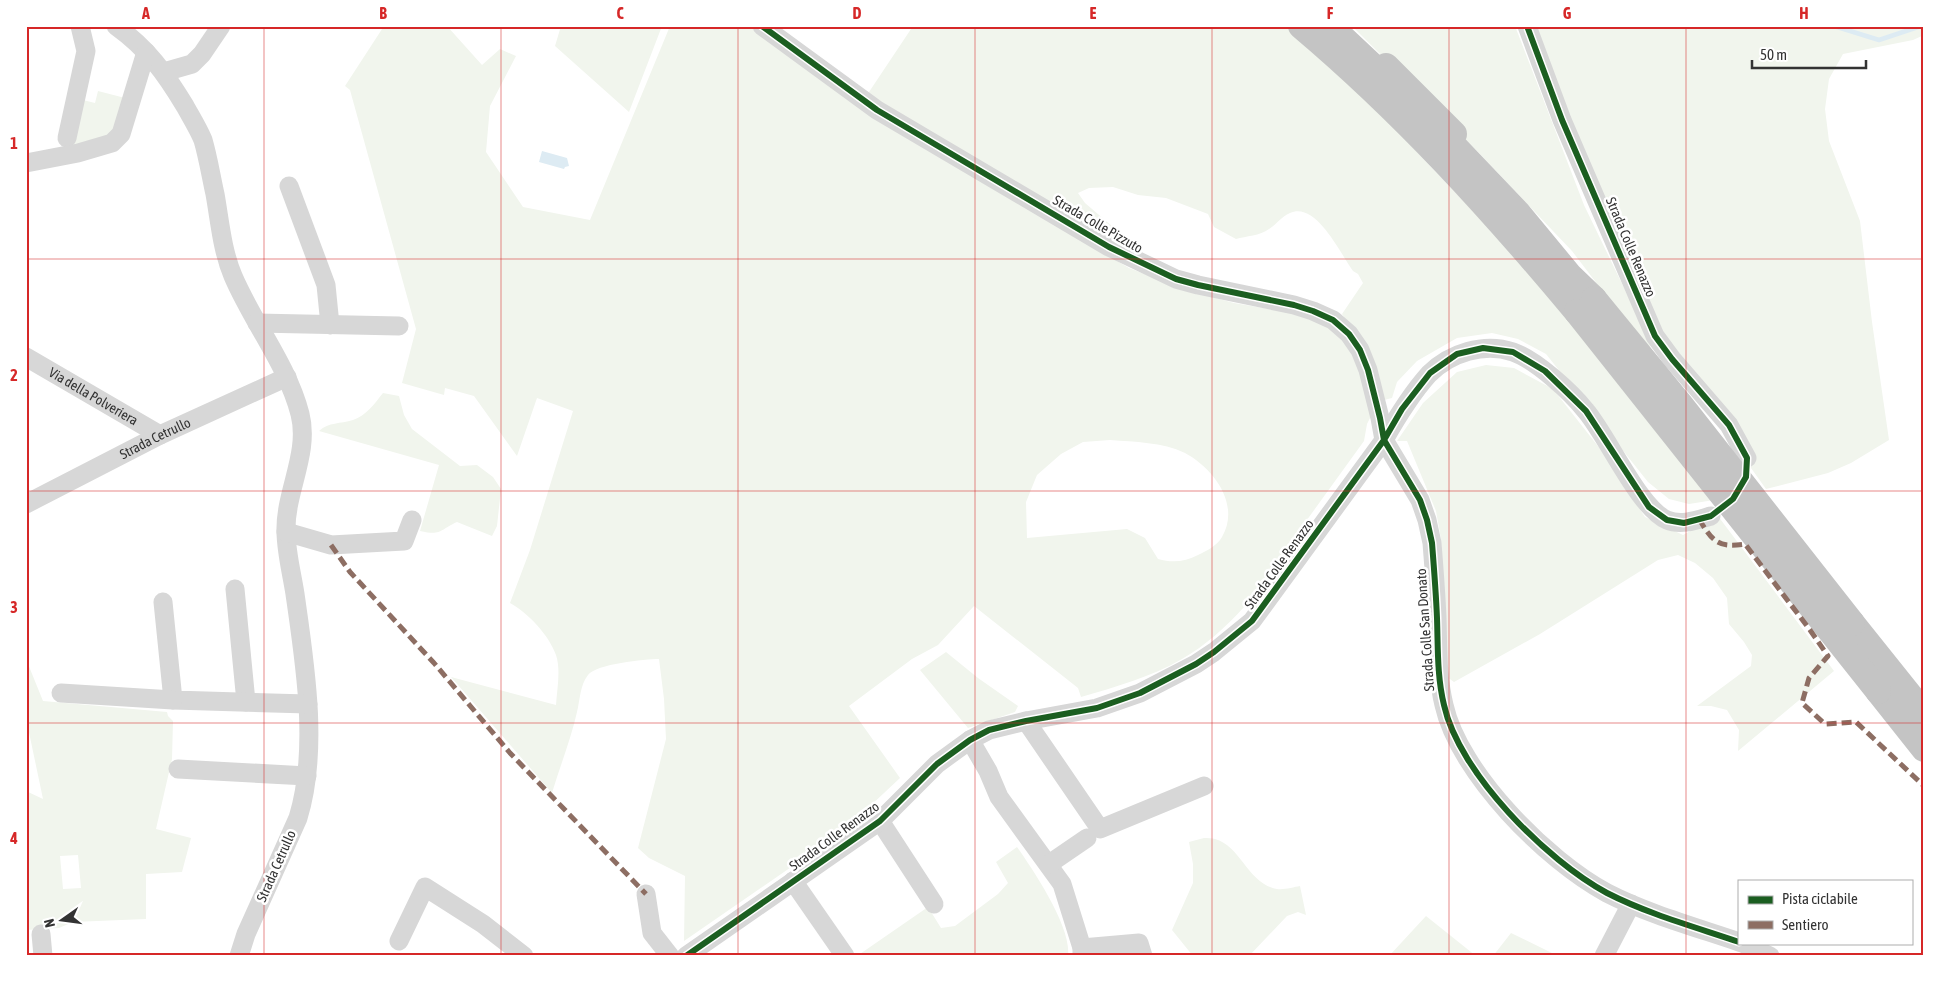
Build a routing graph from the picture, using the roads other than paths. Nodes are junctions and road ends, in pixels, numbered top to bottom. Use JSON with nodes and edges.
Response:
{"nodes":[{"id":1,"x":80,"y":26,"type":"edge"},
{"id":2,"x":116,"y":26,"type":"edge"},
{"id":3,"x":221,"y":26,"type":"edge"},
{"id":4,"x":762,"y":26,"type":"edge"},
{"id":5,"x":1301,"y":26,"type":"edge"},
{"id":6,"x":1330,"y":26,"type":"edge"},
{"id":7,"x":1346,"y":26,"type":"edge"},
{"id":8,"x":1527,"y":26,"type":"edge"},
{"id":9,"x":146,"y":52,"type":"junction"},
{"id":10,"x":164,"y":72,"type":"junction"},
{"id":11,"x":67,"y":138,"type":"dead end"},
{"id":12,"x":26,"y":163,"type":"edge"},
{"id":13,"x":289,"y":186,"type":"dead end"},
{"id":14,"x":1585,"y":305,"type":"junction"},
{"id":15,"x":258,"y":323,"type":"junction"},
{"id":16,"x":330,"y":325,"type":"junction"},
{"id":17,"x":399,"y":326,"type":"dead end"},
{"id":18,"x":26,"y":357,"type":"edge"},
{"id":19,"x":287,"y":377,"type":"junction"},
{"id":20,"x":160,"y":435,"type":"junction"},
{"id":21,"x":1384,"y":440,"type":"junction"},
{"id":22,"x":1747,"y":458,"type":"dead end"},
{"id":23,"x":26,"y":504,"type":"edge"},
{"id":24,"x":1711,"y":516,"type":"dead end"},
{"id":25,"x":412,"y":520,"type":"dead end"},
{"id":26,"x":286,"y":532,"type":"junction"},
{"id":27,"x":235,"y":589,"type":"dead end"},
{"id":28,"x":163,"y":602,"type":"dead end"},
{"id":29,"x":61,"y":694,"type":"dead end"},
{"id":30,"x":173,"y":700,"type":"junction"},
{"id":31,"x":246,"y":702,"type":"junction"},
{"id":32,"x":308,"y":704,"type":"junction"},
{"id":33,"x":1924,"y":713,"type":"edge"},
{"id":34,"x":1026,"y":720,"type":"junction"},
{"id":35,"x":970,"y":740,"type":"junction"},
{"id":36,"x":1924,"y":749,"type":"edge"},
{"id":37,"x":178,"y":769,"type":"dead end"},
{"id":38,"x":307,"y":776,"type":"junction"},
{"id":39,"x":1204,"y":786,"type":"dead end"},
{"id":40,"x":880,"y":821,"type":"junction"},
{"id":41,"x":1087,"y":838,"type":"dead end"},
{"id":42,"x":1049,"y":864,"type":"junction"},
{"id":43,"x":793,"y":881,"type":"junction"},
{"id":44,"x":646,"y":894,"type":"dead end"},
{"id":45,"x":934,"y":904,"type":"dead end"},
{"id":46,"x":1631,"y":904,"type":"junction"},
{"id":47,"x":41,"y":934,"type":"dead end"},
{"id":48,"x":399,"y":941,"type":"dead end"},
{"id":49,"x":1737,"y":946,"type":"edge"},
{"id":50,"x":1082,"y":952,"type":"edge"},
{"id":51,"x":43,"y":956,"type":"edge"},
{"id":52,"x":240,"y":956,"type":"edge"},
{"id":53,"x":524,"y":956,"type":"edge"},
{"id":54,"x":670,"y":956,"type":"edge"},
{"id":55,"x":686,"y":956,"type":"edge"},
{"id":56,"x":845,"y":956,"type":"edge"},
{"id":57,"x":1143,"y":956,"type":"edge"},
{"id":58,"x":1604,"y":956,"type":"edge"},
{"id":59,"x":1770,"y":956,"type":"edge"}],
"edges":[{"from":1,"to":11,"type":"street"},
{"from":2,"to":9,"type":"street","name":"Strada Cetrullo"},
{"from":3,"to":10,"type":"street"},
{"from":4,"to":21,"type":"street","name":"Strada Colle Pizzuto"},
{"from":5,"to":14,"type":"highway"},
{"from":6,"to":14,"type":"highway"},
{"from":7,"to":14,"type":"highway"},
{"from":8,"to":22,"type":"street","name":"Strada Colle Renazzo"},
{"from":9,"to":10,"type":"street","name":"Strada Cetrullo"},
{"from":9,"to":12,"type":"street"},
{"from":10,"to":15,"type":"street","name":"Strada Cetrullo"},
{"from":13,"to":16,"type":"street"},
{"from":14,"to":33,"type":"highway","bridge":true},
{"from":14,"to":36,"type":"highway","bridge":true},
{"from":15,"to":16,"type":"street"},
{"from":15,"to":19,"type":"street","name":"Strada Cetrullo"},
{"from":16,"to":17,"type":"street"},
{"from":18,"to":20,"type":"street","name":"Via della Polveriera"},
{"from":19,"to":20,"type":"street","name":"Strada Cetrullo"},
{"from":19,"to":26,"type":"street","name":"Strada Cetrullo"},
{"from":20,"to":23,"type":"street","name":"Strada Cetrullo"},
{"from":21,"to":24,"type":"street","name":"Strada Colle Renazzo"},
{"from":21,"to":34,"type":"street","name":"Strada Colle Renazzo"},
{"from":21,"to":46,"type":"street","name":"Strada Colle San Donato"},
{"from":25,"to":26,"type":"street"},
{"from":26,"to":32,"type":"street","name":"Strada Cetrullo"},
{"from":27,"to":31,"type":"street"},
{"from":28,"to":30,"type":"street"},
{"from":29,"to":30,"type":"street"},
{"from":30,"to":31,"type":"street"},
{"from":31,"to":32,"type":"street"},
{"from":32,"to":38,"type":"street","name":"Strada Cetrullo"},
{"from":34,"to":35,"type":"street","name":"Strada Colle Renazzo"},
{"from":34,"to":39,"type":"street"},
{"from":35,"to":40,"type":"street","name":"Strada Colle Renazzo"},
{"from":35,"to":42,"type":"street"},
{"from":37,"to":38,"type":"street"},
{"from":38,"to":52,"type":"street","name":"Strada Cetrullo"},
{"from":40,"to":43,"type":"street","name":"Strada Colle Renazzo"},
{"from":40,"to":45,"type":"street","name":"Strada Colle Renazzo"},
{"from":41,"to":42,"type":"street"},
{"from":42,"to":50,"type":"street"},
{"from":43,"to":55,"type":"street","name":"Strada Colle Renazzo"},
{"from":43,"to":56,"type":"street","name":"Strada Colle Renazzo"},
{"from":44,"to":54,"type":"street"},
{"from":46,"to":49,"type":"street","name":"Strada Colle San Donato"},
{"from":46,"to":58,"type":"street"},
{"from":47,"to":51,"type":"street"},
{"from":48,"to":53,"type":"street"},
{"from":49,"to":59,"type":"street","name":"Strada Colle San Donato"},
{"from":50,"to":57,"type":"street"}]}
